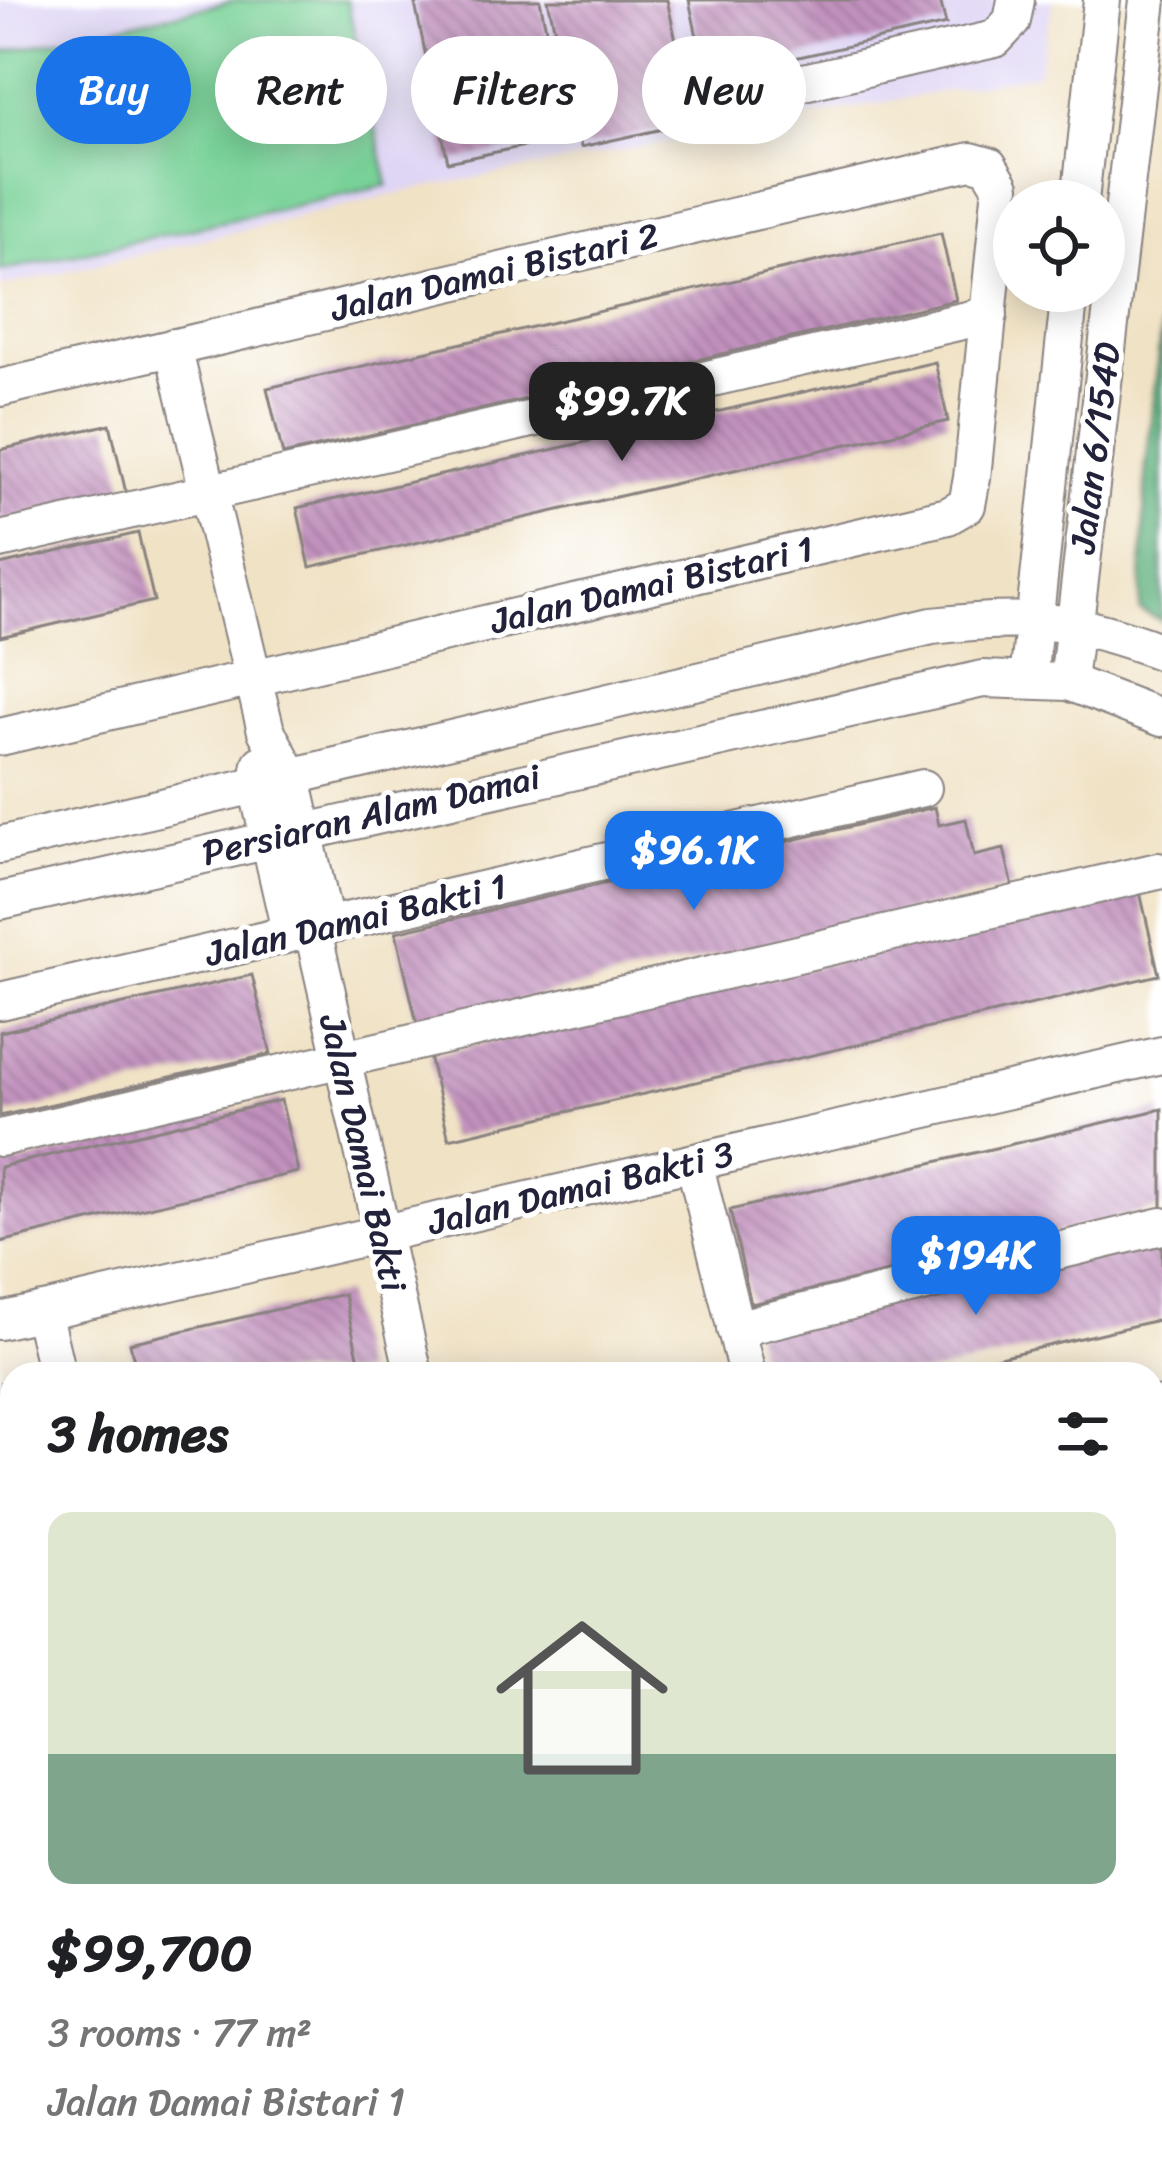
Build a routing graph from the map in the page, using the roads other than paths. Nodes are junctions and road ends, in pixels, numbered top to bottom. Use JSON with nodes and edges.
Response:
{"nodes":[{"id":1,"x":1016,"y":0,"type":"edge"},
{"id":2,"x":1102,"y":0,"type":"edge"},
{"id":3,"x":1148,"y":0,"type":"edge"},
{"id":4,"x":806,"y":81,"type":"edge"},
{"id":5,"x":989,"y":166,"type":"joint"},
{"id":6,"x":1082,"y":180,"type":"edge"},
{"id":7,"x":1067,"y":312,"type":"edge"},
{"id":8,"x":989,"y":315,"type":"junction"},
{"id":9,"x":173,"y":347,"type":"junction"},
{"id":10,"x":0,"y":388,"type":"edge"},
{"id":11,"x":208,"y":490,"type":"junction"},
{"id":12,"x":0,"y":539,"type":"edge"},
{"id":13,"x":1024,"y":612,"type":"junction"},
{"id":14,"x":1085,"y":613,"type":"junction"},
{"id":15,"x":1162,"y":652,"type":"edge"},
{"id":16,"x":254,"y":679,"type":"junction"},
{"id":17,"x":1028,"y":680,"type":"junction"},
{"id":18,"x":1069,"y":682,"type":"junction"},
{"id":19,"x":1162,"y":718,"type":"edge"},
{"id":20,"x":0,"y":737,"type":"edge"},
{"id":21,"x":274,"y":782,"type":"junction"},
{"id":22,"x":923,"y":788,"type":"dead end"},
{"id":23,"x":286,"y":835,"type":"junction"},
{"id":24,"x":0,"y":845,"type":"edge"},
{"id":25,"x":1158,"y":871,"type":"dead end"},
{"id":26,"x":0,"y":902,"type":"edge"},
{"id":27,"x":313,"y":931,"type":"junction"},
{"id":28,"x":0,"y":1000,"type":"edge"},
{"id":29,"x":1162,"y":1055,"type":"edge"},
{"id":30,"x":341,"y":1057,"type":"junction"},
{"id":31,"x":0,"y":1138,"type":"edge"},
{"id":32,"x":694,"y":1162,"type":"junction"},
{"id":33,"x":1162,"y":1226,"type":"edge"},
{"id":34,"x":382,"y":1234,"type":"junction"},
{"id":35,"x":43,"y":1311,"type":"junction"},
{"id":36,"x":0,"y":1321,"type":"edge"},
{"id":37,"x":736,"y":1329,"type":"junction"},
{"id":38,"x":54,"y":1362,"type":"edge"},
{"id":39,"x":410,"y":1362,"type":"edge"},
{"id":40,"x":744,"y":1362,"type":"edge"}],
"edges":[{"from":1,"to":4,"type":"street"},
{"from":2,"to":6,"type":"street"},
{"from":3,"to":14,"type":"street","name":"Jalan 6/154D"},
{"from":5,"to":8,"type":"street","name":"Jalan Damai Bistari 1"},
{"from":5,"to":9,"type":"street","name":"Jalan Damai Bistari 2"},
{"from":7,"to":13,"type":"street","name":"Jalan 6/154D"},
{"from":8,"to":11,"type":"street"},
{"from":8,"to":16,"type":"street","name":"Jalan Damai Bistari 1"},
{"from":9,"to":10,"type":"street","name":"Jalan Damai Bistari 2"},
{"from":9,"to":11,"type":"street"},
{"from":11,"to":12,"type":"street"},
{"from":11,"to":16,"type":"street"},
{"from":13,"to":14,"type":"street","name":"Persiaran Alam Damai"},
{"from":13,"to":17,"type":"street","name":"Jalan 6/154D"},
{"from":13,"to":21,"type":"street","name":"Persiaran Alam Damai"},
{"from":14,"to":15,"type":"street","name":"Persiaran Alam Damai"},
{"from":14,"to":18,"type":"street","name":"Jalan 6/154D"},
{"from":16,"to":20,"type":"street","name":"Jalan Damai Bistari 1"},
{"from":16,"to":21,"type":"street"},
{"from":17,"to":18,"type":"street","name":"Persiaran Alam Damai"},
{"from":17,"to":23,"type":"street","name":"Persiaran Alam Damai"},
{"from":18,"to":19,"type":"street","name":"Persiaran Alam Damai"},
{"from":21,"to":23,"type":"street"},
{"from":21,"to":24,"type":"street","name":"Persiaran Alam Damai"},
{"from":22,"to":27,"type":"street","name":"Jalan Damai Bakti 1"},
{"from":23,"to":26,"type":"street","name":"Persiaran Alam Damai"},
{"from":23,"to":27,"type":"street","name":"Jalan Damai Bakti"},
{"from":25,"to":30,"type":"street"},
{"from":27,"to":28,"type":"street","name":"Jalan Damai Bakti 1"},
{"from":27,"to":30,"type":"street","name":"Jalan Damai Bakti"},
{"from":29,"to":32,"type":"street","name":"Jalan Damai Bakti 3"},
{"from":30,"to":31,"type":"street"},
{"from":30,"to":34,"type":"street","name":"Jalan Damai Bakti"},
{"from":32,"to":34,"type":"street","name":"Jalan Damai Bakti 3"},
{"from":32,"to":37,"type":"street"},
{"from":33,"to":37,"type":"street"},
{"from":34,"to":35,"type":"street","name":"Jalan Damai Bakti 3"},
{"from":34,"to":39,"type":"street","name":"Jalan Damai Bakti"},
{"from":35,"to":36,"type":"street","name":"Jalan Damai Bakti 3"},
{"from":35,"to":38,"type":"street"},
{"from":37,"to":40,"type":"street"}]}
